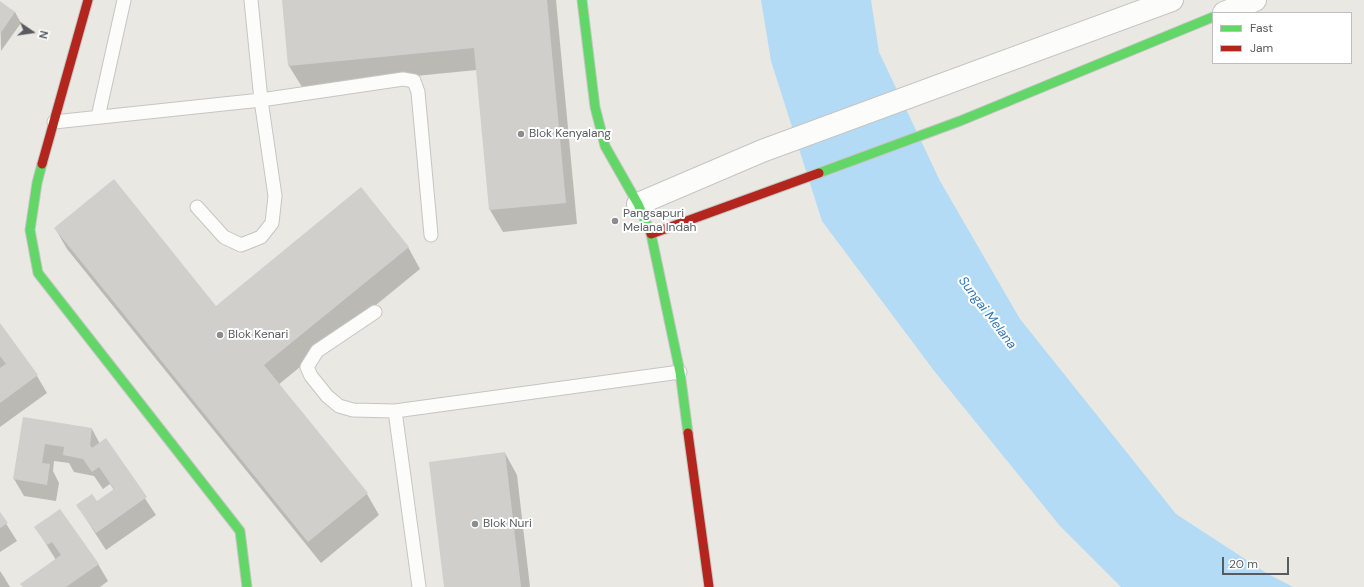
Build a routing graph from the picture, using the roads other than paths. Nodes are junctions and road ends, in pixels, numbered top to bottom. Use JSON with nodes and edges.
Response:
{"nodes":[{"id":1,"x":88,"y":0,"type":"edge"},
{"id":2,"x":124,"y":0,"type":"edge"},
{"id":3,"x":251,"y":0,"type":"edge"},
{"id":4,"x":582,"y":0,"type":"edge"},
{"id":5,"x":1172,"y":0,"type":"edge"},
{"id":6,"x":1255,"y":0,"type":"edge"},
{"id":7,"x":1226,"y":12,"type":"edge"},
{"id":8,"x":1212,"y":17,"type":"edge"},
{"id":9,"x":261,"y":100,"type":"junction"},
{"id":10,"x":98,"y":117,"type":"junction"},
{"id":11,"x":54,"y":122,"type":"junction"},
{"id":12,"x":638,"y":204,"type":"junction"},
{"id":13,"x":197,"y":206,"type":"dead end"},
{"id":14,"x":651,"y":234,"type":"junction"},
{"id":15,"x":431,"y":235,"type":"dead end"},
{"id":16,"x":374,"y":312,"type":"dead end"},
{"id":17,"x":680,"y":372,"type":"junction"},
{"id":18,"x":395,"y":411,"type":"junction"},
{"id":19,"x":247,"y":587,"type":"edge"},
{"id":20,"x":419,"y":587,"type":"edge"},
{"id":21,"x":709,"y":587,"type":"edge"}],
"edges":[{"from":1,"to":11,"type":"street"},
{"from":2,"to":10,"type":"lane"},
{"from":3,"to":9,"type":"lane"},
{"from":4,"to":12,"type":"street"},
{"from":5,"to":12,"type":"street"},
{"from":6,"to":7,"type":"street"},
{"from":8,"to":14,"type":"street"},
{"from":9,"to":10,"type":"lane"},
{"from":9,"to":13,"type":"lane"},
{"from":9,"to":15,"type":"lane"},
{"from":10,"to":11,"type":"lane"},
{"from":11,"to":19,"type":"street"},
{"from":12,"to":14,"type":"street"},
{"from":14,"to":17,"type":"street"},
{"from":16,"to":18,"type":"lane"},
{"from":17,"to":18,"type":"lane"},
{"from":17,"to":21,"type":"street"},
{"from":18,"to":20,"type":"lane"}]}
